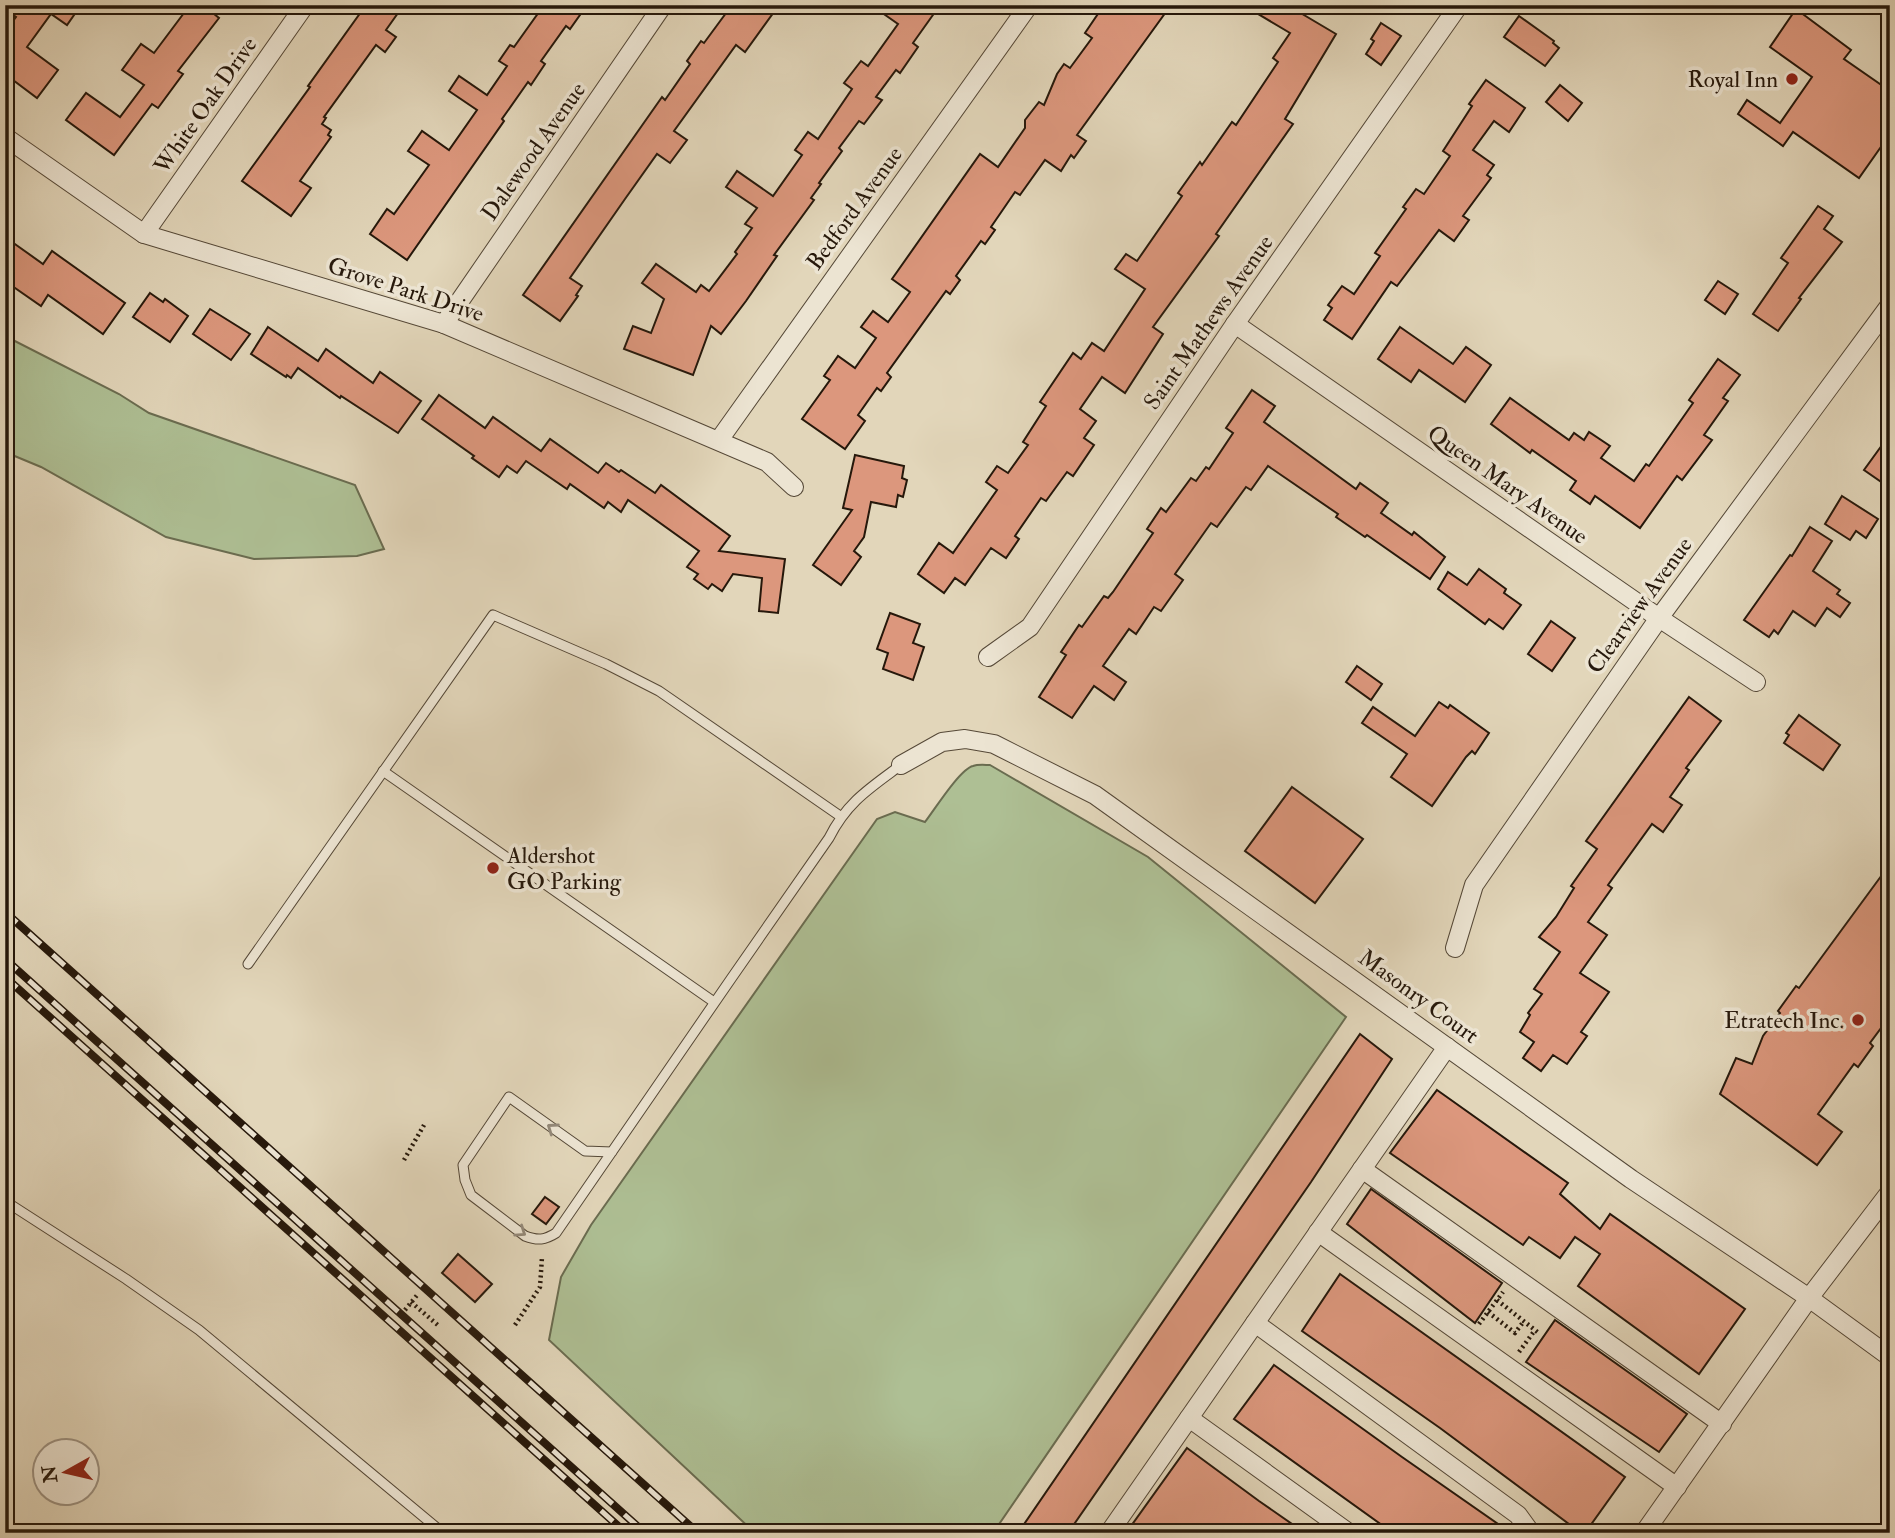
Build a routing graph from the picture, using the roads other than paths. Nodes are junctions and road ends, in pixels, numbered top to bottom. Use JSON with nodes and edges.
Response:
{"nodes":[{"id":1,"x":305,"y":5,"type":"edge"},
{"id":2,"x":663,"y":5,"type":"edge"},
{"id":3,"x":1029,"y":5,"type":"edge"},
{"id":4,"x":1459,"y":5,"type":"edge"},
{"id":5,"x":5,"y":137,"type":"edge"},
{"id":6,"x":144,"y":234,"type":"junction"},
{"id":7,"x":1890,"y":305,"type":"edge"},
{"id":8,"x":444,"y":324,"type":"junction"},
{"id":9,"x":1235,"y":324,"type":"junction"},
{"id":10,"x":719,"y":440,"type":"junction"},
{"id":11,"x":794,"y":487,"type":"dead end"},
{"id":12,"x":1659,"y":618,"type":"junction"},
{"id":13,"x":988,"y":657,"type":"dead end"},
{"id":14,"x":1756,"y":682,"type":"dead end"},
{"id":15,"x":901,"y":765,"type":"joint"},
{"id":16,"x":383,"y":771,"type":"junction"},
{"id":17,"x":840,"y":817,"type":"junction"},
{"id":18,"x":1455,"y":948,"type":"dead end"},
{"id":19,"x":248,"y":964,"type":"dead end"},
{"id":20,"x":714,"y":1002,"type":"junction"},
{"id":21,"x":1447,"y":1047,"type":"junction"},
{"id":22,"x":612,"y":1152,"type":"junction"},
{"id":23,"x":1362,"y":1168,"type":"junction"},
{"id":24,"x":1890,"y":1192,"type":"edge"},
{"id":25,"x":5,"y":1200,"type":"edge"},
{"id":26,"x":1318,"y":1232,"type":"junction"},
{"id":27,"x":1809,"y":1298,"type":"junction"},
{"id":28,"x":1255,"y":1323,"type":"junction"},
{"id":29,"x":1890,"y":1357,"type":"edge"},
{"id":30,"x":1189,"y":1418,"type":"junction"},
{"id":31,"x":1722,"y":1423,"type":"junction"},
{"id":32,"x":1676,"y":1487,"type":"junction"},
{"id":33,"x":1345,"y":1532,"type":"edge"},
{"id":34,"x":443,"y":1533,"type":"edge"},
{"id":35,"x":1109,"y":1533,"type":"edge"},
{"id":36,"x":1531,"y":1533,"type":"edge"},
{"id":37,"x":1644,"y":1533,"type":"edge"}],
"edges":[{"from":1,"to":6,"type":"street","name":"White Oak Drive"},
{"from":2,"to":8,"type":"street","name":"Dalewood Avenue"},
{"from":3,"to":10,"type":"street","name":"Bedford Avenue"},
{"from":4,"to":9,"type":"street","name":"Saint Mathews Avenue"},
{"from":5,"to":6,"type":"street","name":"Grove Park Drive"},
{"from":6,"to":8,"type":"street","name":"Grove Park Drive"},
{"from":7,"to":12,"type":"street","name":"Clearview Avenue"},
{"from":8,"to":10,"type":"street","name":"Grove Park Drive"},
{"from":9,"to":12,"type":"street","name":"Queen Mary Avenue"},
{"from":9,"to":13,"type":"street","name":"Saint Mathews Avenue"},
{"from":10,"to":11,"type":"street","name":"Grove Park Drive"},
{"from":12,"to":14,"type":"street","name":"Queen Mary Avenue"},
{"from":12,"to":18,"type":"street","name":"Clearview Avenue"},
{"from":15,"to":17,"type":"lane"},
{"from":15,"to":21,"type":"street","name":"Masonry Court"},
{"from":16,"to":17,"type":"lane"},
{"from":16,"to":19,"type":"lane"},
{"from":16,"to":20,"type":"lane"},
{"from":17,"to":20,"type":"lane"},
{"from":20,"to":22,"type":"lane"},
{"from":21,"to":23,"type":"street"},
{"from":21,"to":27,"type":"street","name":"Masonry Court"},
{"from":22,"to":22,"type":"lane","one_way":true},
{"from":23,"to":26,"type":"street"},
{"from":23,"to":31,"type":"street"},
{"from":24,"to":27,"type":"street"},
{"from":25,"to":34,"type":"lane"},
{"from":26,"to":28,"type":"street"},
{"from":26,"to":32,"type":"street"},
{"from":27,"to":29,"type":"street","name":"Masonry Court"},
{"from":27,"to":31,"type":"street"},
{"from":28,"to":30,"type":"street"},
{"from":28,"to":36,"type":"street"},
{"from":30,"to":33,"type":"street"},
{"from":30,"to":35,"type":"street"},
{"from":31,"to":32,"type":"street"},
{"from":32,"to":37,"type":"street"}]}
